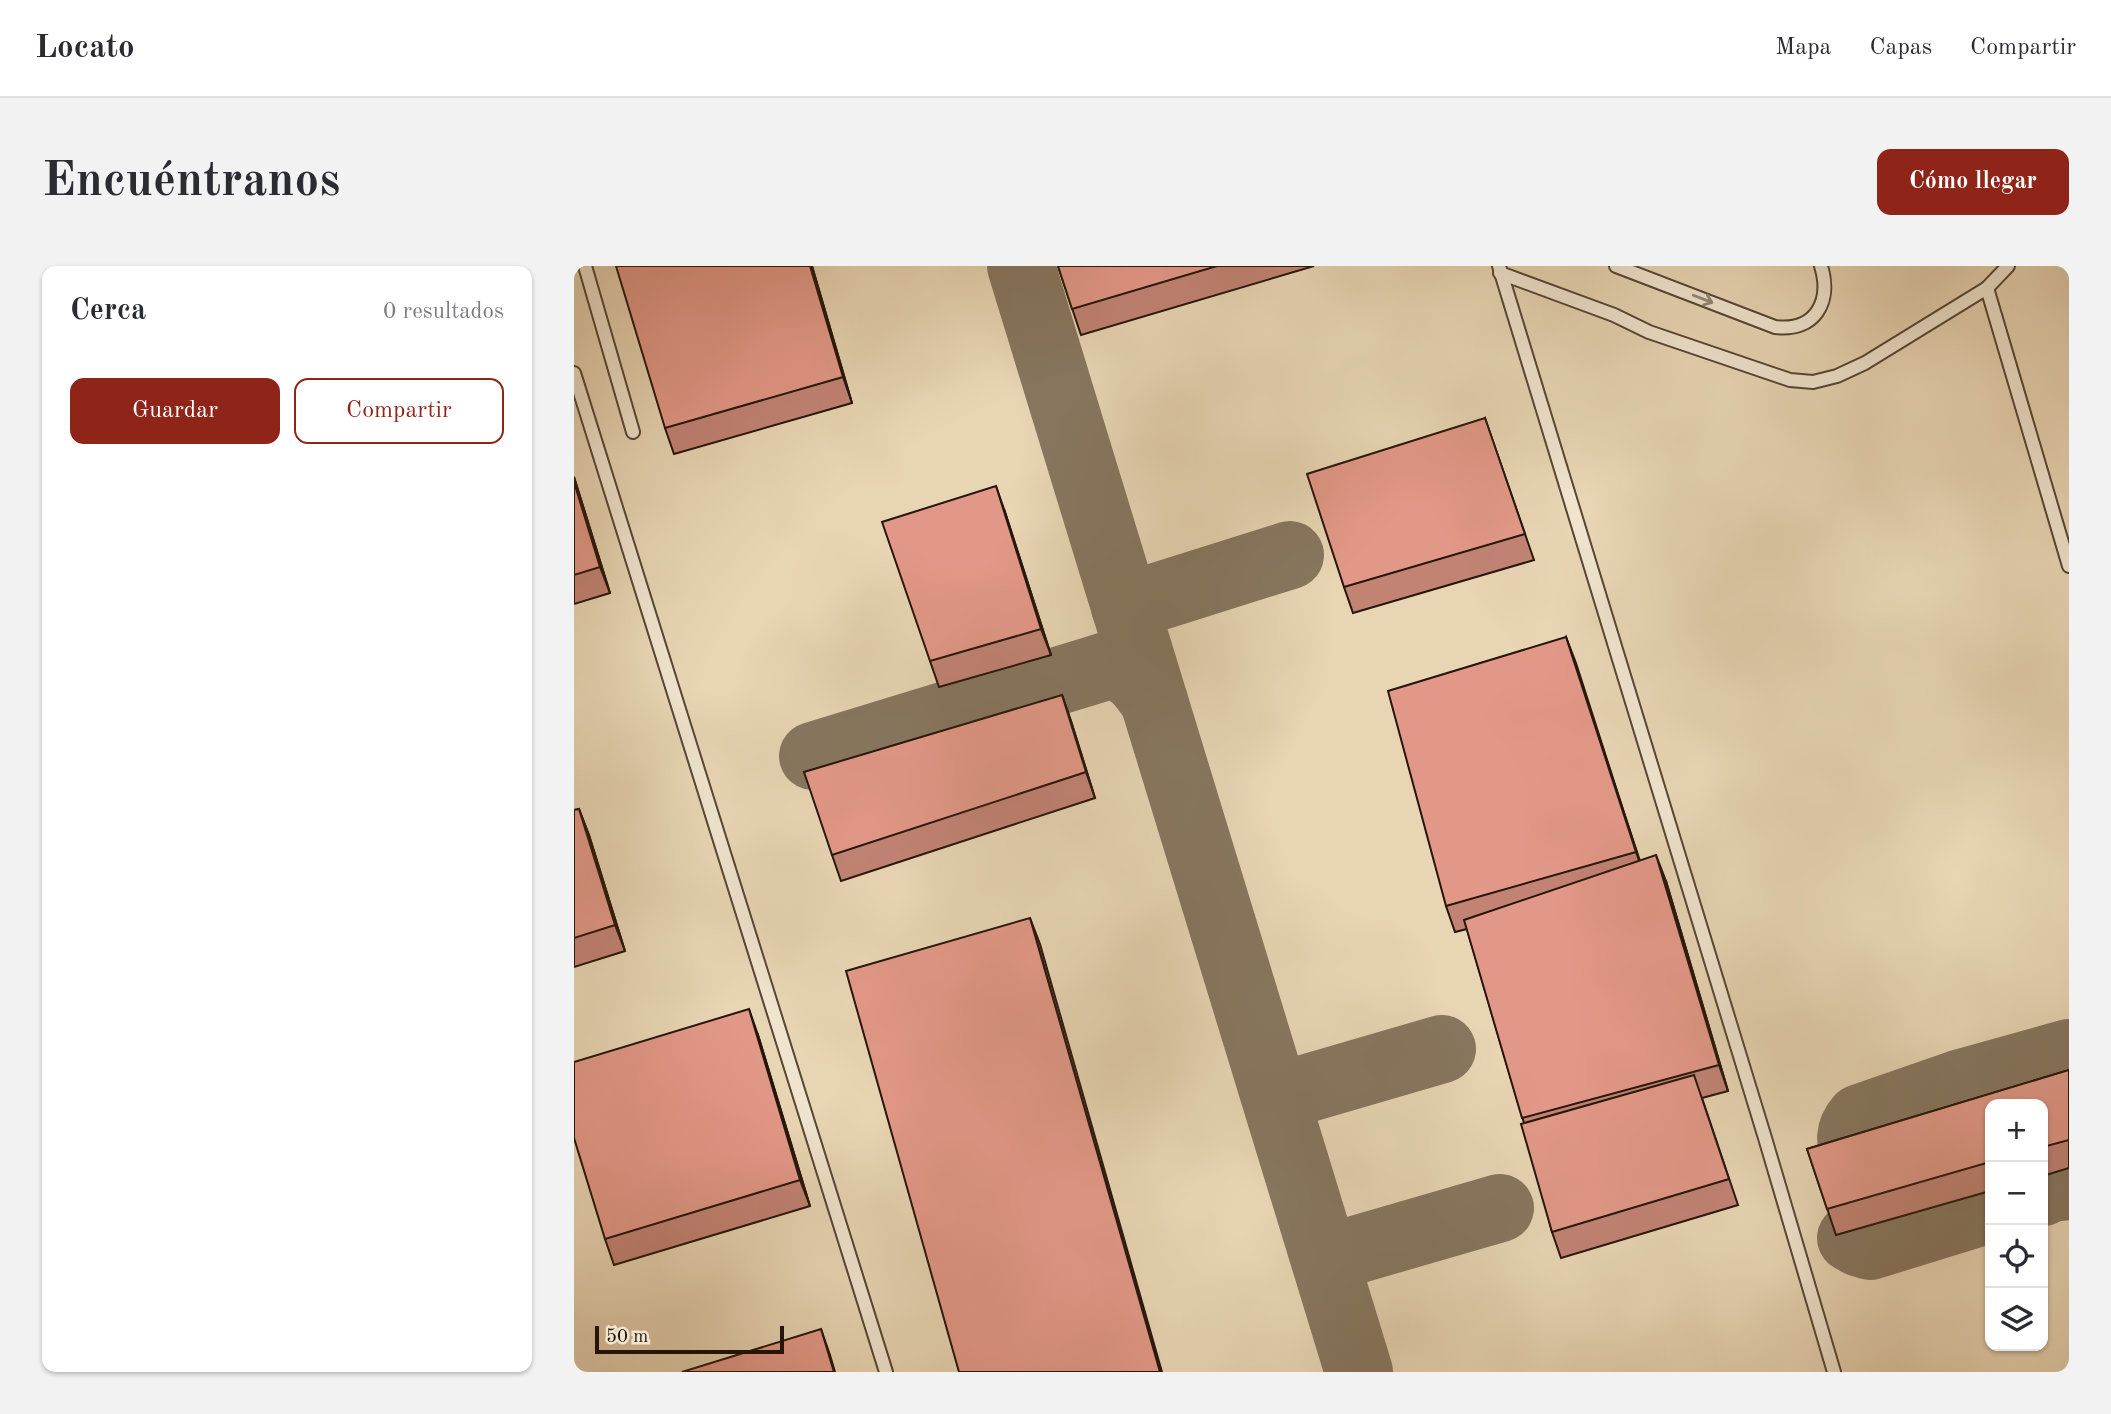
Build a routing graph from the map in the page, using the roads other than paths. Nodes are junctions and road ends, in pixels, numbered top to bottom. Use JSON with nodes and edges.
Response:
{"nodes":[{"id":1,"x":585,"y":266,"type":"edge"},
{"id":2,"x":1616,"y":266,"type":"edge"},
{"id":3,"x":1821,"y":266,"type":"edge"},
{"id":4,"x":2008,"y":266,"type":"edge"},
{"id":5,"x":1500,"y":270,"type":"edge"},
{"id":6,"x":1987,"y":288,"type":"junction"},
{"id":7,"x":574,"y":373,"type":"edge"},
{"id":8,"x":633,"y":432,"type":"dead end"},
{"id":9,"x":2069,"y":566,"type":"edge"},
{"id":10,"x":886,"y":1372,"type":"edge"},
{"id":11,"x":1834,"y":1372,"type":"edge"}],
"edges":[{"from":1,"to":8,"type":"lane"},
{"from":2,"to":3,"type":"lane","one_way":true},
{"from":4,"to":6,"type":"lane"},
{"from":5,"to":6,"type":"lane"},
{"from":5,"to":11,"type":"lane"},
{"from":6,"to":9,"type":"lane"},
{"from":7,"to":10,"type":"lane"}]}
